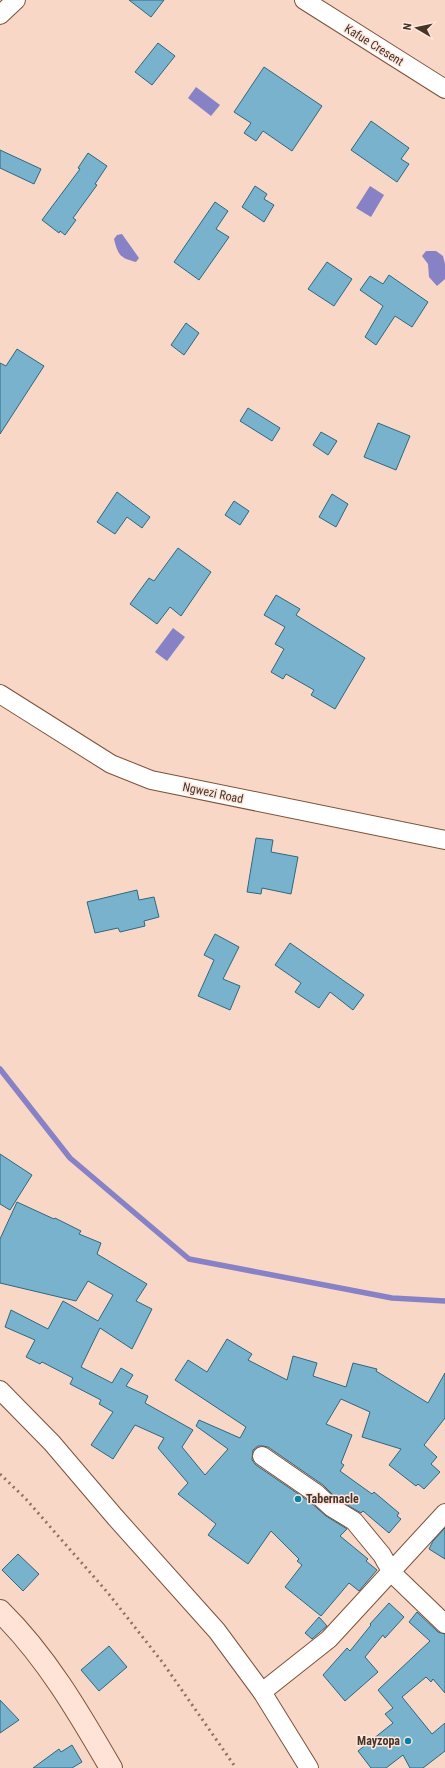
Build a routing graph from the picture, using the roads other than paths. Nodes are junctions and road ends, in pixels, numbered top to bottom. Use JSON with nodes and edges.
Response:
{"nodes":[{"id":1,"x":16,"y":0,"type":"edge"},
{"id":2,"x":304,"y":0,"type":"edge"},
{"id":3,"x":0,"y":16,"type":"edge"},
{"id":4,"x":445,"y":89,"type":"edge"},
{"id":5,"x":0,"y":694,"type":"edge"},
{"id":6,"x":445,"y":840,"type":"edge"},
{"id":7,"x":0,"y":1390,"type":"edge"},
{"id":8,"x":262,"y":1456,"type":"dead end"},
{"id":9,"x":445,"y":1513,"type":"edge"},
{"id":10,"x":392,"y":1573,"type":"junction"},
{"id":11,"x":0,"y":1611,"type":"edge"},
{"id":12,"x":445,"y":1624,"type":"edge"},
{"id":13,"x":262,"y":1692,"type":"junction"},
{"id":14,"x":111,"y":1768,"type":"edge"},
{"id":15,"x":309,"y":1768,"type":"edge"}],
"edges":[{"from":1,"to":3,"type":"street"},
{"from":2,"to":4,"type":"street","name":"Kafue Cresent"},
{"from":5,"to":6,"type":"street","name":"Ngwezi Road"},
{"from":7,"to":13,"type":"street"},
{"from":8,"to":10,"type":"street"},
{"from":9,"to":10,"type":"street"},
{"from":10,"to":12,"type":"street"},
{"from":10,"to":13,"type":"street"},
{"from":11,"to":14,"type":"street"},
{"from":13,"to":15,"type":"street"}]}
